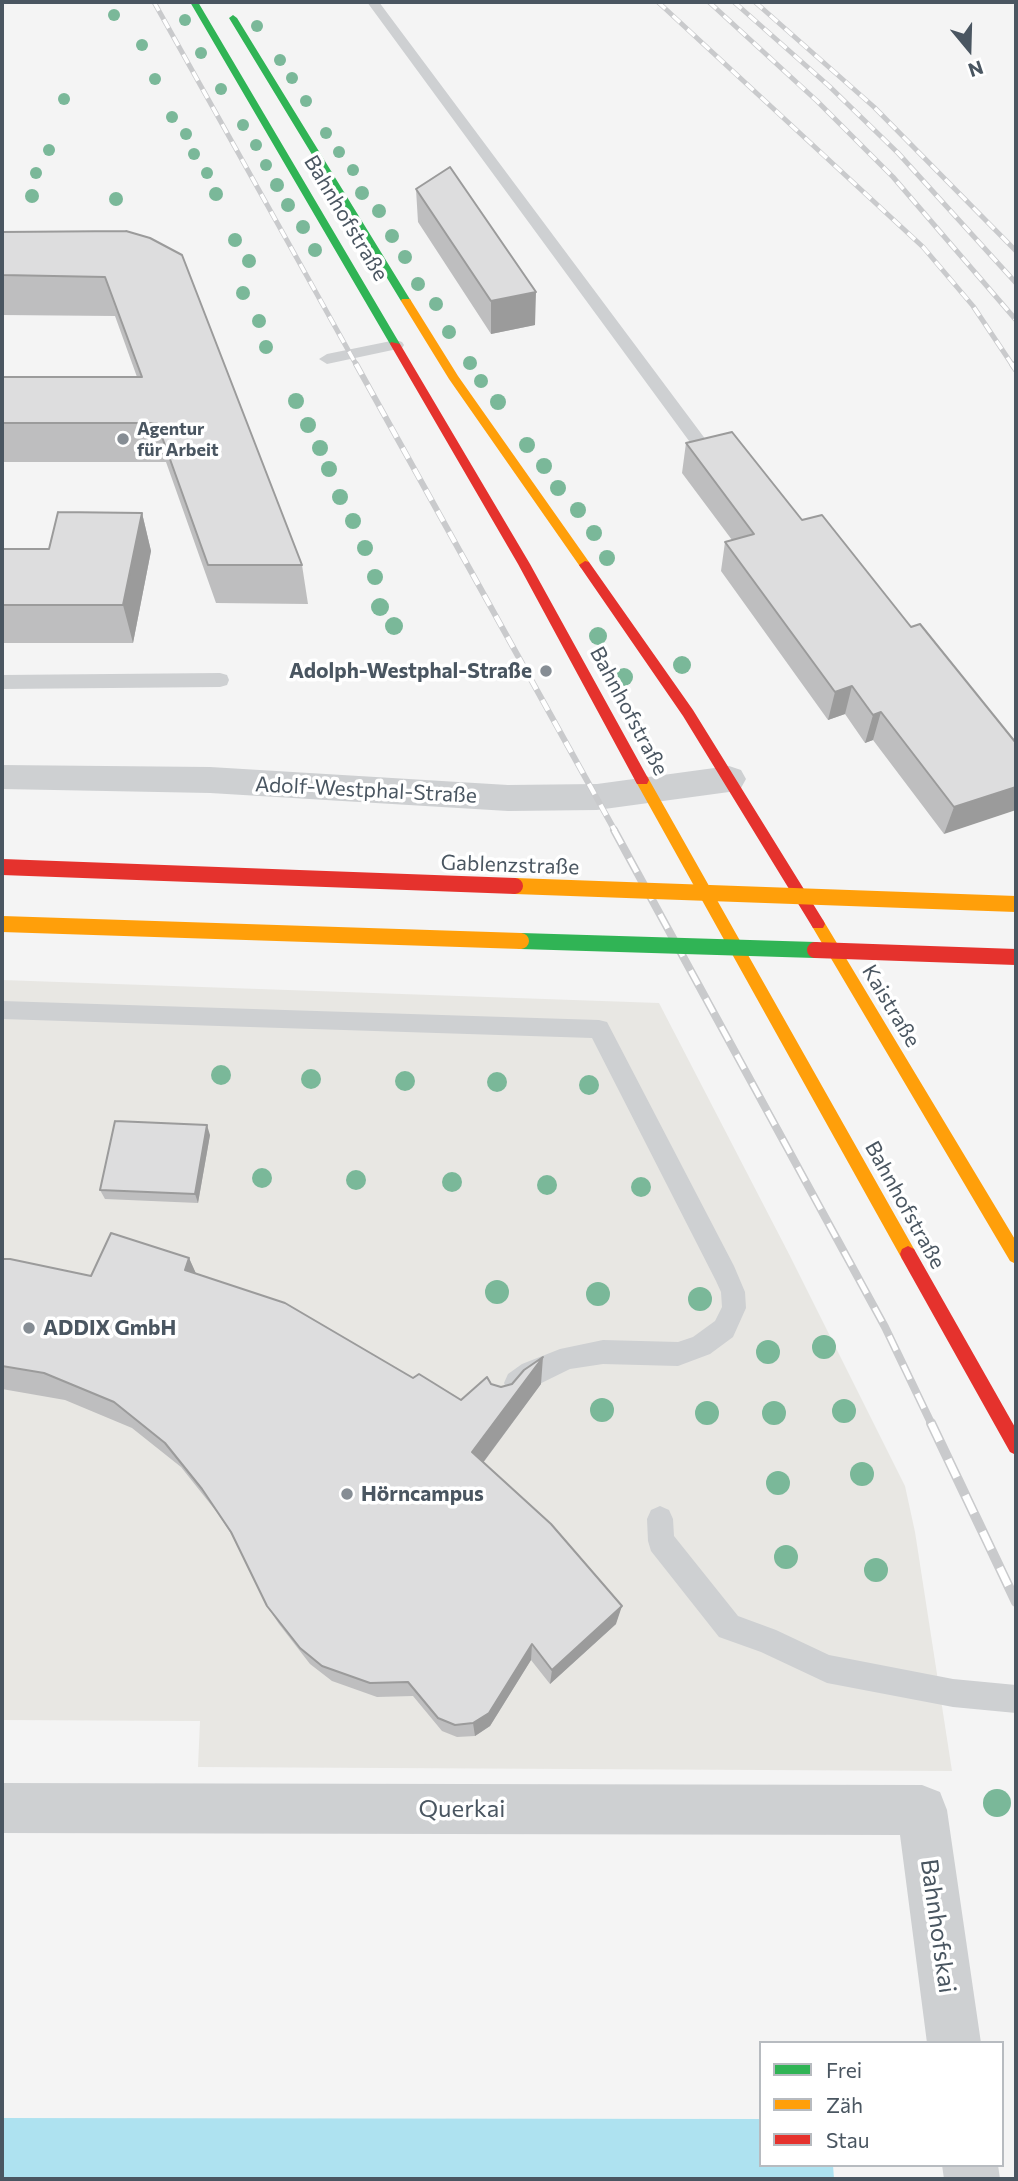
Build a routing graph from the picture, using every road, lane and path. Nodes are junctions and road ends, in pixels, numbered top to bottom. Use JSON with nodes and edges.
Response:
{"nodes":[{"id":1,"x":194,"y":2,"type":"edge"},
{"id":2,"x":223,"y":2,"type":"edge"},
{"id":3,"x":373,"y":2,"type":"edge"},
{"id":4,"x":397,"y":345,"type":"junction"},
{"id":5,"x":327,"y":359,"type":"dead end"},
{"id":6,"x":709,"y":456,"type":"edge"},
{"id":7,"x":220,"y":680,"type":"dead end"},
{"id":8,"x":2,"y":682,"type":"edge"},
{"id":9,"x":2,"y":777,"type":"edge"},
{"id":10,"x":729,"y":779,"type":"junction"},
{"id":11,"x":647,"y":790,"type":"junction"},
{"id":12,"x":2,"y":867,"type":"edge"},
{"id":13,"x":1016,"y":904,"type":"edge"},
{"id":14,"x":2,"y":924,"type":"edge"},
{"id":15,"x":1016,"y":957,"type":"edge"},
{"id":16,"x":2,"y":1010,"type":"edge"},
{"id":17,"x":1016,"y":1256,"type":"edge"},
{"id":18,"x":502,"y":1399,"type":"edge"},
{"id":19,"x":1016,"y":1446,"type":"edge"},
{"id":20,"x":660,"y":1519,"type":"dead end"},
{"id":21,"x":1016,"y":1699,"type":"edge"},
{"id":22,"x":2,"y":1808,"type":"edge"},
{"id":23,"x":922,"y":1810,"type":"joint"},
{"id":24,"x":954,"y":2041,"type":"edge"}],
"edges":[{"from":1,"to":4,"type":"main road","name":"Bahnhofstraße"},
{"from":2,"to":10,"type":"main road","name":"Bahnhofstraße"},
{"from":3,"to":6,"type":"lane"},
{"from":4,"to":5,"type":"lane"},
{"from":4,"to":11,"type":"main road","name":"Bahnhofstraße"},
{"from":7,"to":8,"type":"lane"},
{"from":9,"to":11,"type":"street","name":"Adolf-Westphal-Straße"},
{"from":10,"to":11,"type":"street","name":"Adolf-Westphal-Straße"},
{"from":10,"to":17,"type":"main road","name":"Kaistraße"},
{"from":11,"to":19,"type":"main road","name":"Bahnhofstraße"},
{"from":12,"to":13,"type":"main road","name":"Gablenzstraße","bridge":true},
{"from":14,"to":15,"type":"main road","bridge":true},
{"from":16,"to":18,"type":"lane"},
{"from":20,"to":21,"type":"lane"},
{"from":22,"to":23,"type":"street","name":"Querkai"},
{"from":23,"to":24,"type":"street","name":"Bahnhofskai"}]}
